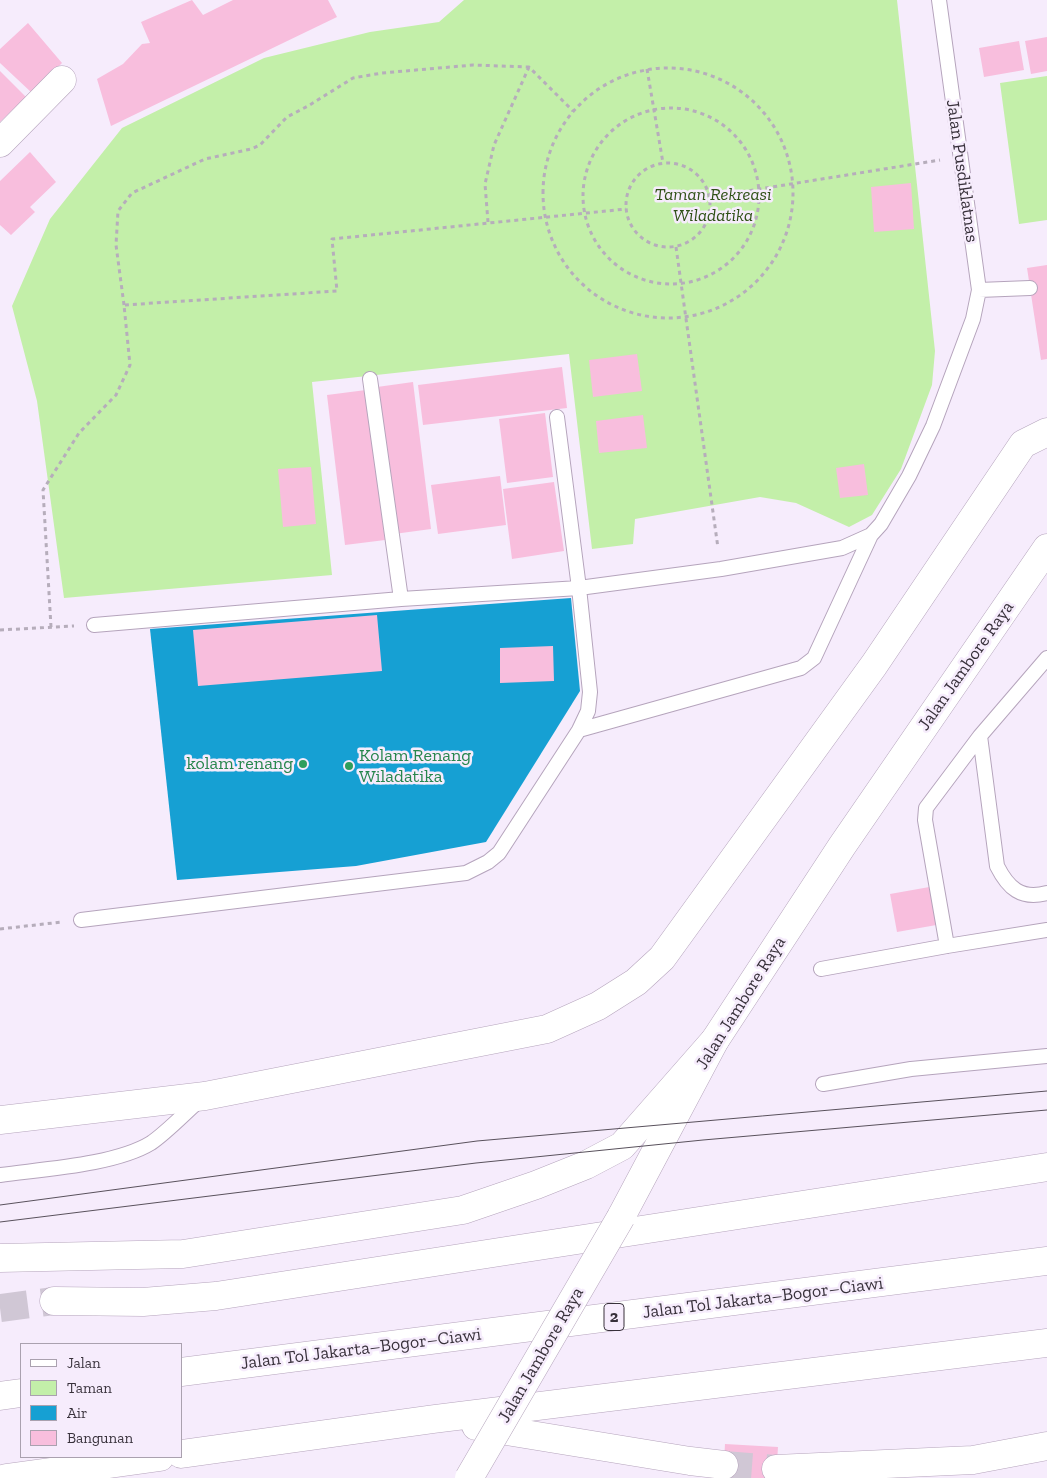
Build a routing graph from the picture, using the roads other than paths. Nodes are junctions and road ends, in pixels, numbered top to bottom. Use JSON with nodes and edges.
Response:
{"nodes":[{"id":1,"x":940,"y":0,"type":"edge"},
{"id":2,"x":62,"y":80,"type":"dead end"},
{"id":3,"x":0,"y":143,"type":"edge"},
{"id":4,"x":1030,"y":288,"type":"dead end"},
{"id":5,"x":978,"y":290,"type":"junction"},
{"id":6,"x":370,"y":379,"type":"dead end"},
{"id":7,"x":557,"y":417,"type":"dead end"},
{"id":8,"x":1047,"y":432,"type":"edge"},
{"id":9,"x":871,"y":535,"type":"junction"},
{"id":10,"x":1047,"y":548,"type":"edge"},
{"id":11,"x":578,"y":588,"type":"junction"},
{"id":12,"x":401,"y":599,"type":"junction"},
{"id":13,"x":94,"y":625,"type":"road end"},
{"id":14,"x":1047,"y":658,"type":"edge"},
{"id":15,"x":579,"y":730,"type":"junction"},
{"id":16,"x":980,"y":736,"type":"junction"},
{"id":17,"x":1047,"y":894,"type":"edge"},
{"id":18,"x":81,"y":920,"type":"road end"},
{"id":19,"x":1047,"y":930,"type":"edge"},
{"id":20,"x":947,"y":946,"type":"junction"},
{"id":21,"x":821,"y":969,"type":"dead end"},
{"id":22,"x":715,"y":1040,"type":"junction"},
{"id":23,"x":1047,"y":1056,"type":"edge"},
{"id":24,"x":823,"y":1084,"type":"dead end"},
{"id":25,"x":205,"y":1096,"type":"junction"},
{"id":26,"x":0,"y":1120,"type":"edge"},
{"id":27,"x":1047,"y":1167,"type":"edge"},
{"id":28,"x":0,"y":1175,"type":"edge"},
{"id":29,"x":0,"y":1258,"type":"edge"},
{"id":30,"x":1047,"y":1261,"type":"edge"},
{"id":31,"x":54,"y":1301,"type":"tunnel mouth"},
{"id":32,"x":1047,"y":1343,"type":"edge"},
{"id":33,"x":182,"y":1372,"type":"edge"},
{"id":34,"x":20,"y":1393,"type":"edge"},
{"id":35,"x":0,"y":1396,"type":"edge"},
{"id":36,"x":434,"y":1419,"type":"junction"},
{"id":37,"x":1047,"y":1446,"type":"edge"},
{"id":38,"x":182,"y":1454,"type":"edge"},
{"id":39,"x":153,"y":1458,"type":"edge"},
{"id":40,"x":724,"y":1465,"type":"tunnel mouth"},
{"id":41,"x":776,"y":1469,"type":"tunnel mouth"},
{"id":42,"x":6,"y":1478,"type":"edge"},
{"id":43,"x":469,"y":1478,"type":"edge"}],
"edges":[{"from":1,"to":5,"type":"lane","name":"Jalan Pusdiklatnas"},
{"from":2,"to":3,"type":"main road"},
{"from":4,"to":5,"type":"lane"},
{"from":5,"to":9,"type":"lane","name":"Jalan Pusdiklatnas"},
{"from":6,"to":12,"type":"lane"},
{"from":7,"to":11,"type":"lane"},
{"from":8,"to":25,"type":"main road"},
{"from":9,"to":11,"type":"lane"},
{"from":9,"to":15,"type":"lane","name":"Jalan Pusdiklatnas"},
{"from":10,"to":22,"type":"main road","name":"Jalan Jambore Raya"},
{"from":11,"to":12,"type":"lane"},
{"from":11,"to":15,"type":"lane"},
{"from":12,"to":13,"type":"lane"},
{"from":14,"to":16,"type":"lane"},
{"from":15,"to":18,"type":"lane"},
{"from":16,"to":17,"type":"lane"},
{"from":16,"to":20,"type":"lane"},
{"from":19,"to":20,"type":"lane"},
{"from":20,"to":21,"type":"lane"},
{"from":22,"to":29,"type":"main road"},
{"from":22,"to":43,"type":"main road","name":"Jalan Jambore Raya","bridge":true},
{"from":23,"to":24,"type":"lane"},
{"from":25,"to":26,"type":"main road"},
{"from":25,"to":28,"type":"lane"},
{"from":27,"to":31,"type":"main road"},
{"from":30,"to":33,"type":"main road","name":"Jalan Tol Jakarta–Bogor–Ciawi","number":"2"},
{"from":32,"to":36,"type":"main road"},
{"from":34,"to":35,"type":"main road"},
{"from":36,"to":38,"type":"main road"},
{"from":36,"to":40,"type":"main road"},
{"from":37,"to":41,"type":"main road"},
{"from":39,"to":42,"type":"main road"}]}
